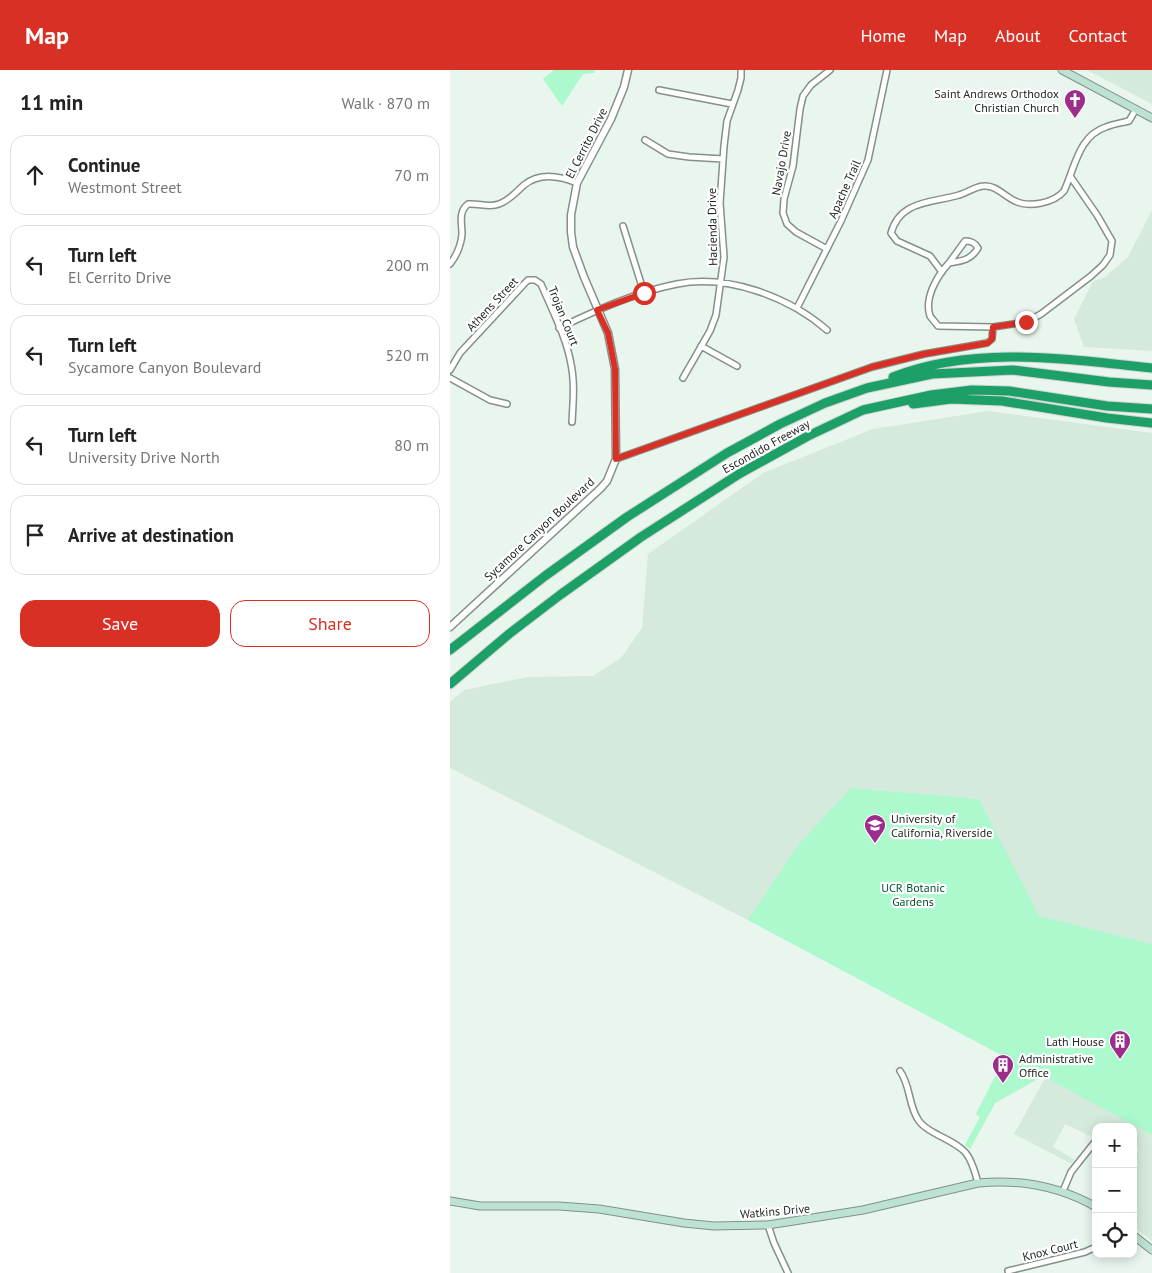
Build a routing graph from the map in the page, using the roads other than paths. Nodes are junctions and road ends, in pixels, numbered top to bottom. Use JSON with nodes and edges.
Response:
{"nodes":[{"id":1,"x":628,"y":70,"type":"edge"},
{"id":2,"x":741,"y":70,"type":"edge"},
{"id":3,"x":830,"y":70,"type":"edge"},
{"id":4,"x":887,"y":70,"type":"edge"},
{"id":5,"x":1062,"y":70,"type":"edge"},
{"id":6,"x":659,"y":90,"type":"dead end"},
{"id":7,"x":732,"y":104,"type":"junction"},
{"id":8,"x":1136,"y":109,"type":"junction"},
{"id":9,"x":1152,"y":118,"type":"edge"},
{"id":10,"x":644,"y":140,"type":"dead end"},
{"id":11,"x":723,"y":158,"type":"junction"},
{"id":12,"x":1070,"y":176,"type":"junction"},
{"id":13,"x":577,"y":182,"type":"junction"},
{"id":14,"x":623,"y":226,"type":"dead end"},
{"id":15,"x":827,"y":249,"type":"junction"},
{"id":16,"x":450,"y":264,"type":"edge"},
{"id":17,"x":949,"y":264,"type":"junction"},
{"id":18,"x":942,"y":272,"type":"junction"},
{"id":19,"x":535,"y":280,"type":"joint"},
{"id":20,"x":721,"y":283,"type":"junction"},
{"id":21,"x":644,"y":293,"type":"junction"},
{"id":22,"x":797,"y":308,"type":"junction"},
{"id":23,"x":597,"y":310,"type":"junction"},
{"id":24,"x":993,"y":327,"type":"junction"},
{"id":25,"x":558,"y":328,"type":"junction"},
{"id":26,"x":827,"y":330,"type":"dead end"},
{"id":27,"x":701,"y":346,"type":"junction"},
{"id":28,"x":737,"y":366,"type":"dead end"},
{"id":29,"x":1152,"y":368,"type":"edge"},
{"id":30,"x":450,"y":370,"type":"edge"},
{"id":31,"x":450,"y":378,"type":"edge"},
{"id":32,"x":683,"y":378,"type":"dead end"},
{"id":33,"x":1152,"y":385,"type":"edge"},
{"id":34,"x":867,"y":388,"type":"junction"},
{"id":35,"x":507,"y":404,"type":"dead end"},
{"id":36,"x":1152,"y":409,"type":"edge"},
{"id":37,"x":863,"y":410,"type":"junction"},
{"id":38,"x":572,"y":422,"type":"dead end"},
{"id":39,"x":1152,"y":423,"type":"edge"},
{"id":40,"x":616,"y":459,"type":"junction"},
{"id":41,"x":451,"y":626,"type":"edge"},
{"id":42,"x":450,"y":650,"type":"edge"},
{"id":43,"x":450,"y":684,"type":"edge"},
{"id":44,"x":900,"y":1071,"type":"dead end"},
{"id":45,"x":1092,"y":1145,"type":"edge"},
{"id":46,"x":978,"y":1183,"type":"junction"},
{"id":47,"x":1063,"y":1191,"type":"junction"},
{"id":48,"x":450,"y":1200,"type":"edge"},
{"id":49,"x":1092,"y":1205,"type":"edge"},
{"id":50,"x":768,"y":1225,"type":"junction"},
{"id":51,"x":1137,"y":1238,"type":"edge"},
{"id":52,"x":1092,"y":1248,"type":"edge"},
{"id":53,"x":1152,"y":1250,"type":"edge"},
{"id":54,"x":1008,"y":1271,"type":"dead end"},
{"id":55,"x":788,"y":1273,"type":"edge"}],
"edges":[{"from":1,"to":13,"type":"street","name":"El Cerrito Drive"},
{"from":2,"to":7,"type":"street","name":"Hacienda Drive"},
{"from":3,"to":15,"type":"street","name":"Navajo Drive"},
{"from":4,"to":15,"type":"street","name":"Apache Trail"},
{"from":5,"to":8,"type":"main road"},
{"from":6,"to":7,"type":"street"},
{"from":7,"to":11,"type":"street","name":"Hacienda Drive"},
{"from":8,"to":9,"type":"main road"},
{"from":8,"to":12,"type":"street"},
{"from":10,"to":11,"type":"street"},
{"from":11,"to":20,"type":"street","name":"Hacienda Drive"},
{"from":12,"to":18,"type":"street"},
{"from":12,"to":24,"type":"street"},
{"from":13,"to":16,"type":"street"},
{"from":13,"to":23,"type":"street","name":"El Cerrito Drive"},
{"from":14,"to":21,"type":"street"},
{"from":15,"to":22,"type":"street","name":"Apache Trail"},
{"from":17,"to":17,"type":"street"},
{"from":17,"to":18,"type":"street"},
{"from":18,"to":24,"type":"street"},
{"from":19,"to":25,"type":"street","name":"Trojan Court"},
{"from":19,"to":30,"type":"street","name":"Athens Street"},
{"from":20,"to":21,"type":"street"},
{"from":20,"to":22,"type":"street"},
{"from":20,"to":27,"type":"street","name":"Hacienda Drive"},
{"from":21,"to":23,"type":"street"},
{"from":22,"to":26,"type":"street"},
{"from":23,"to":25,"type":"street"},
{"from":23,"to":40,"type":"street","name":"El Cerrito Drive"},
{"from":24,"to":40,"type":"street"},
{"from":25,"to":38,"type":"street","name":"Trojan Court"},
{"from":27,"to":28,"type":"street"},
{"from":27,"to":32,"type":"street","name":"Hacienda Drive"},
{"from":29,"to":34,"type":"highway"},
{"from":31,"to":35,"type":"street"},
{"from":33,"to":34,"type":"highway","name":"Escondido Freeway"},
{"from":34,"to":42,"type":"highway","name":"Escondido Freeway"},
{"from":36,"to":37,"type":"highway","name":"Escondido Freeway"},
{"from":37,"to":39,"type":"highway"},
{"from":37,"to":43,"type":"highway","name":"Escondido Freeway"},
{"from":40,"to":41,"type":"street","name":"Sycamore Canyon Boulevard"},
{"from":44,"to":46,"type":"street"},
{"from":45,"to":47,"type":"street"},
{"from":46,"to":47,"type":"main road","name":"Watkins Drive"},
{"from":46,"to":50,"type":"main road","name":"Watkins Drive"},
{"from":47,"to":49,"type":"main road","name":"Watkins Drive"},
{"from":48,"to":50,"type":"main road","name":"Watkins Drive"},
{"from":50,"to":55,"type":"street"},
{"from":51,"to":53,"type":"main road"},
{"from":52,"to":54,"type":"street","name":"Knox Court"}]}
